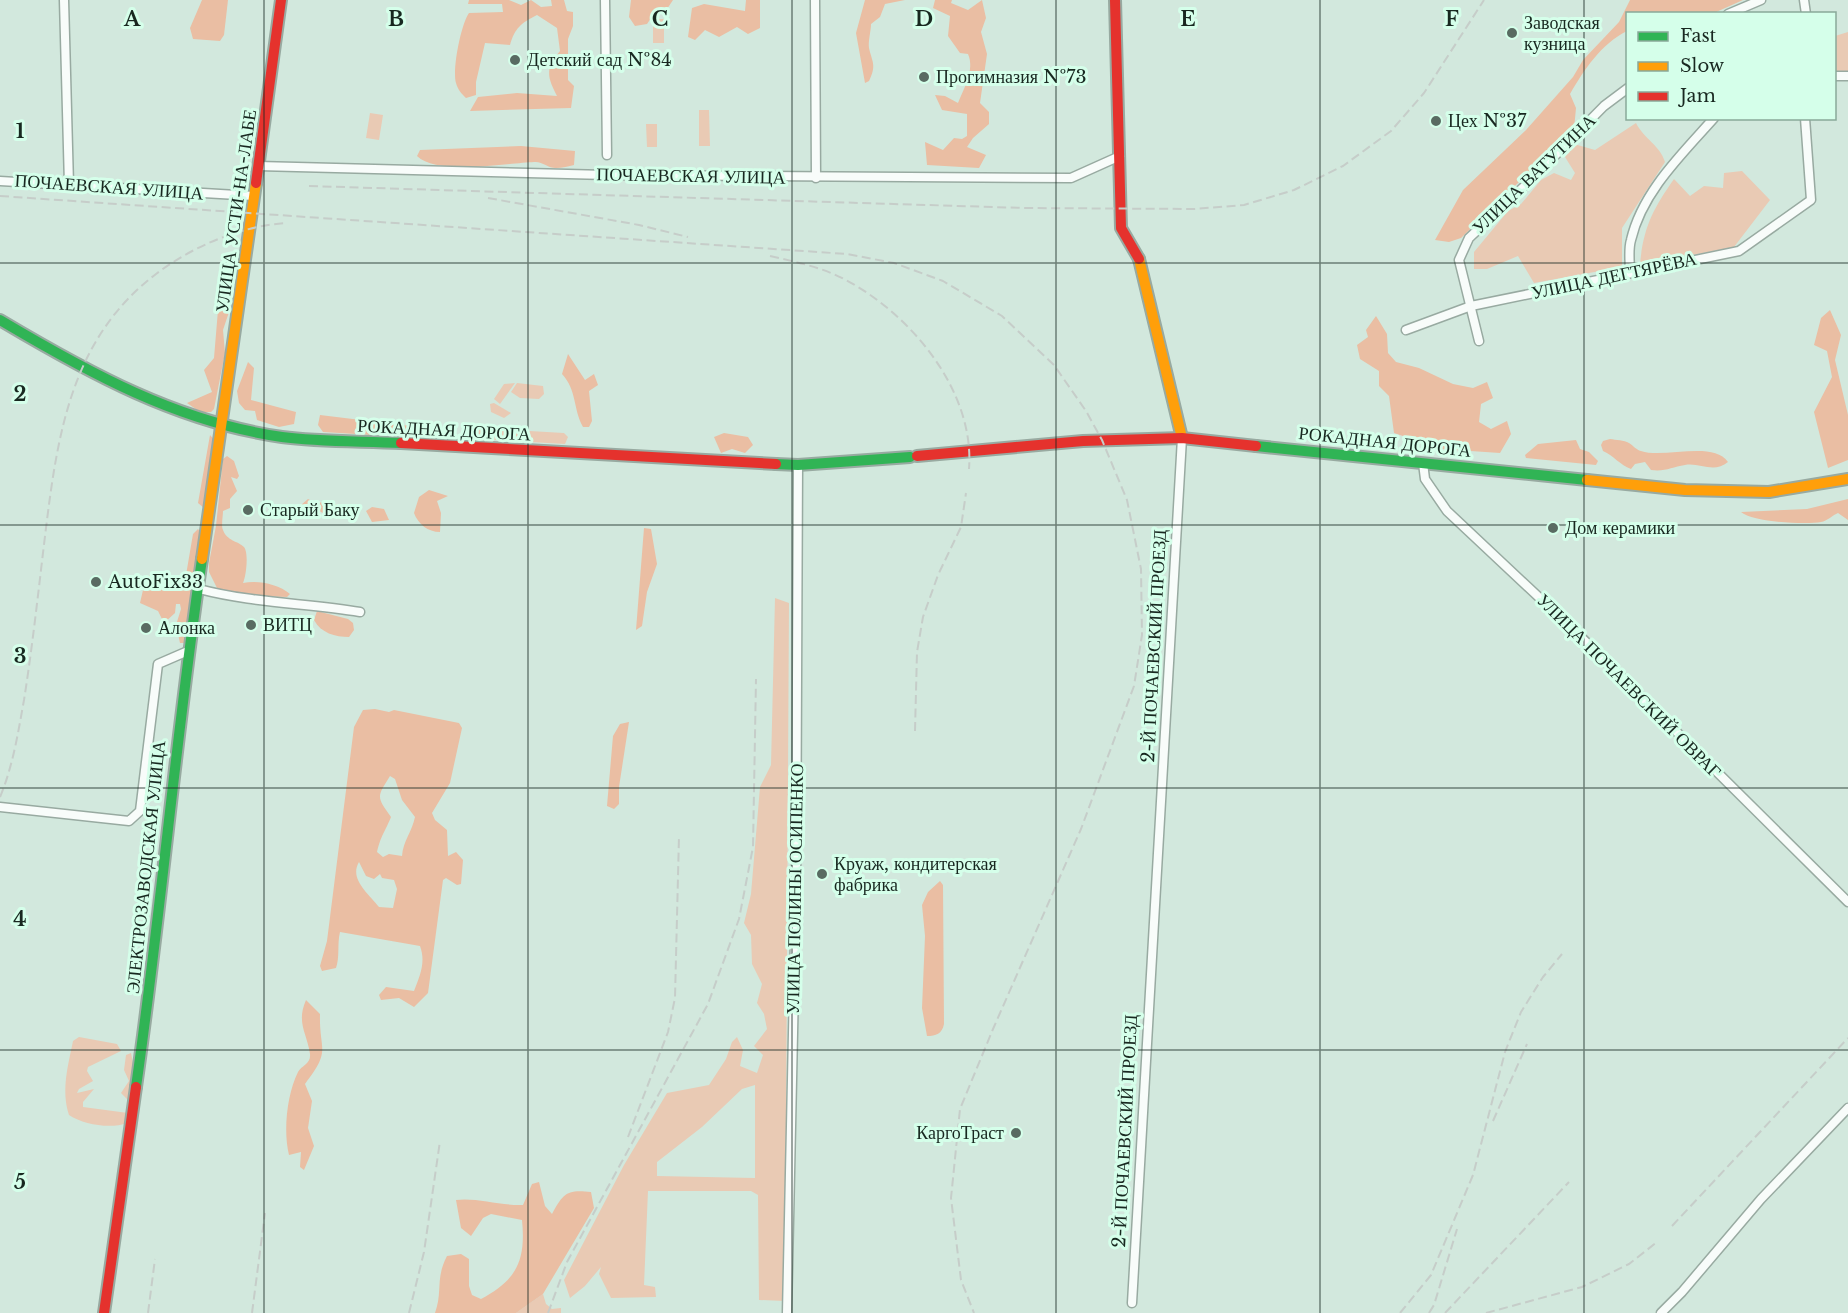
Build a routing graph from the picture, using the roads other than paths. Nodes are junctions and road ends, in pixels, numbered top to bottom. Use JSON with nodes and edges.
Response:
{"nodes":[{"id":1,"x":64,"y":0,"type":"edge"},
{"id":2,"x":281,"y":0,"type":"edge"},
{"id":3,"x":605,"y":0,"type":"edge"},
{"id":4,"x":815,"y":0,"type":"edge"},
{"id":5,"x":1114,"y":0,"type":"edge"},
{"id":6,"x":1761,"y":0,"type":"edge"},
{"id":7,"x":1733,"y":12,"type":"edge"},
{"id":8,"x":1626,"y":90,"type":"edge"},
{"id":9,"x":1712,"y":120,"type":"edge"},
{"id":10,"x":1805,"y":120,"type":"edge"},
{"id":11,"x":607,"y":155,"type":"dead end"},
{"id":12,"x":1120,"y":156,"type":"junction"},
{"id":13,"x":258,"y":166,"type":"junction"},
{"id":14,"x":816,"y":178,"type":"junction"},
{"id":15,"x":0,"y":181,"type":"edge"},
{"id":16,"x":69,"y":185,"type":"junction"},
{"id":17,"x":254,"y":196,"type":"junction"},
{"id":18,"x":1630,"y":272,"type":"junction"},
{"id":19,"x":1471,"y":306,"type":"junction"},
{"id":20,"x":0,"y":320,"type":"edge"},
{"id":21,"x":1406,"y":330,"type":"dead end"},
{"id":22,"x":1479,"y":341,"type":"dead end"},
{"id":23,"x":221,"y":425,"type":"junction"},
{"id":24,"x":1182,"y":438,"type":"junction"},
{"id":25,"x":1423,"y":463,"type":"junction"},
{"id":26,"x":798,"y":465,"type":"junction"},
{"id":27,"x":1848,"y":478,"type":"edge"},
{"id":28,"x":199,"y":589,"type":"junction"},
{"id":29,"x":360,"y":612,"type":"dead end"},
{"id":30,"x":188,"y":651,"type":"junction"},
{"id":31,"x":0,"y":807,"type":"edge"},
{"id":32,"x":1848,"y":902,"type":"edge"},
{"id":33,"x":1848,"y":1108,"type":"edge"},
{"id":34,"x":1132,"y":1303,"type":"dead end"},
{"id":35,"x":104,"y":1313,"type":"edge"},
{"id":36,"x":787,"y":1313,"type":"edge"},
{"id":37,"x":1661,"y":1313,"type":"edge"}],
"edges":[{"from":1,"to":16,"type":"street"},
{"from":2,"to":13,"type":"main road","name":"УЛИЦА УСТИ-НА-ЛАБЕ"},
{"from":3,"to":11,"type":"street"},
{"from":4,"to":14,"type":"street"},
{"from":5,"to":12,"type":"main road","name":"2-Й ПОЧАЕВСКИЙ ПРОЕЗД"},
{"from":6,"to":7,"type":"street"},
{"from":8,"to":19,"type":"street","name":"УЛИЦА ВАТУТИНА"},
{"from":9,"to":18,"type":"street"},
{"from":10,"to":18,"type":"street","name":"УЛИЦА ДЕГТЯРЁВА"},
{"from":12,"to":14,"type":"street","name":"ПОЧАЕВСКАЯ УЛИЦА"},
{"from":12,"to":24,"type":"main road","name":"2-Й ПОЧАЕВСКИЙ ПРОЕЗД"},
{"from":13,"to":14,"type":"street","name":"ПОЧАЕВСКАЯ УЛИЦА"},
{"from":13,"to":17,"type":"main road","name":"УЛИЦА УСТИ-НА-ЛАБЕ"},
{"from":15,"to":16,"type":"street","name":"ПОЧАЕВСКАЯ УЛИЦА"},
{"from":16,"to":17,"type":"street","name":"ПОЧАЕВСКАЯ УЛИЦА"},
{"from":17,"to":23,"type":"main road","name":"УЛИЦА УСТИ-НА-ЛАБЕ"},
{"from":18,"to":19,"type":"street","name":"УЛИЦА ДЕГТЯРЁВА"},
{"from":19,"to":21,"type":"street","name":"УЛИЦА ДЕГТЯРЁВА"},
{"from":19,"to":22,"type":"street","name":"УЛИЦА ВАТУТИНА"},
{"from":20,"to":23,"type":"main road","name":"РОКАДНАЯ ДОРОГА"},
{"from":23,"to":26,"type":"main road","name":"РОКАДНАЯ ДОРОГА"},
{"from":23,"to":28,"type":"main road","name":"ЭЛЕКТРОЗАВОДСКАЯ УЛИЦА"},
{"from":24,"to":25,"type":"main road","name":"РОКАДНАЯ ДОРОГА"},
{"from":24,"to":26,"type":"main road","name":"РОКАДНАЯ ДОРОГА"},
{"from":24,"to":34,"type":"street","name":"2-Й ПОЧАЕВСКИЙ ПРОЕЗД"},
{"from":25,"to":27,"type":"main road","name":"РОКАДНАЯ ДОРОГА"},
{"from":25,"to":32,"type":"street","name":"УЛИЦА ПОЧАЕВСКИЙ ОВРАГ"},
{"from":26,"to":36,"type":"street","name":"УЛИЦА ПОЛИНЫ ОСИПЕНКО"},
{"from":28,"to":29,"type":"street"},
{"from":28,"to":30,"type":"main road","name":"ЭЛЕКТРОЗАВОДСКАЯ УЛИЦА"},
{"from":30,"to":31,"type":"street"},
{"from":30,"to":35,"type":"main road","name":"ЭЛЕКТРОЗАВОДСКАЯ УЛИЦА"},
{"from":33,"to":37,"type":"street"}]}
